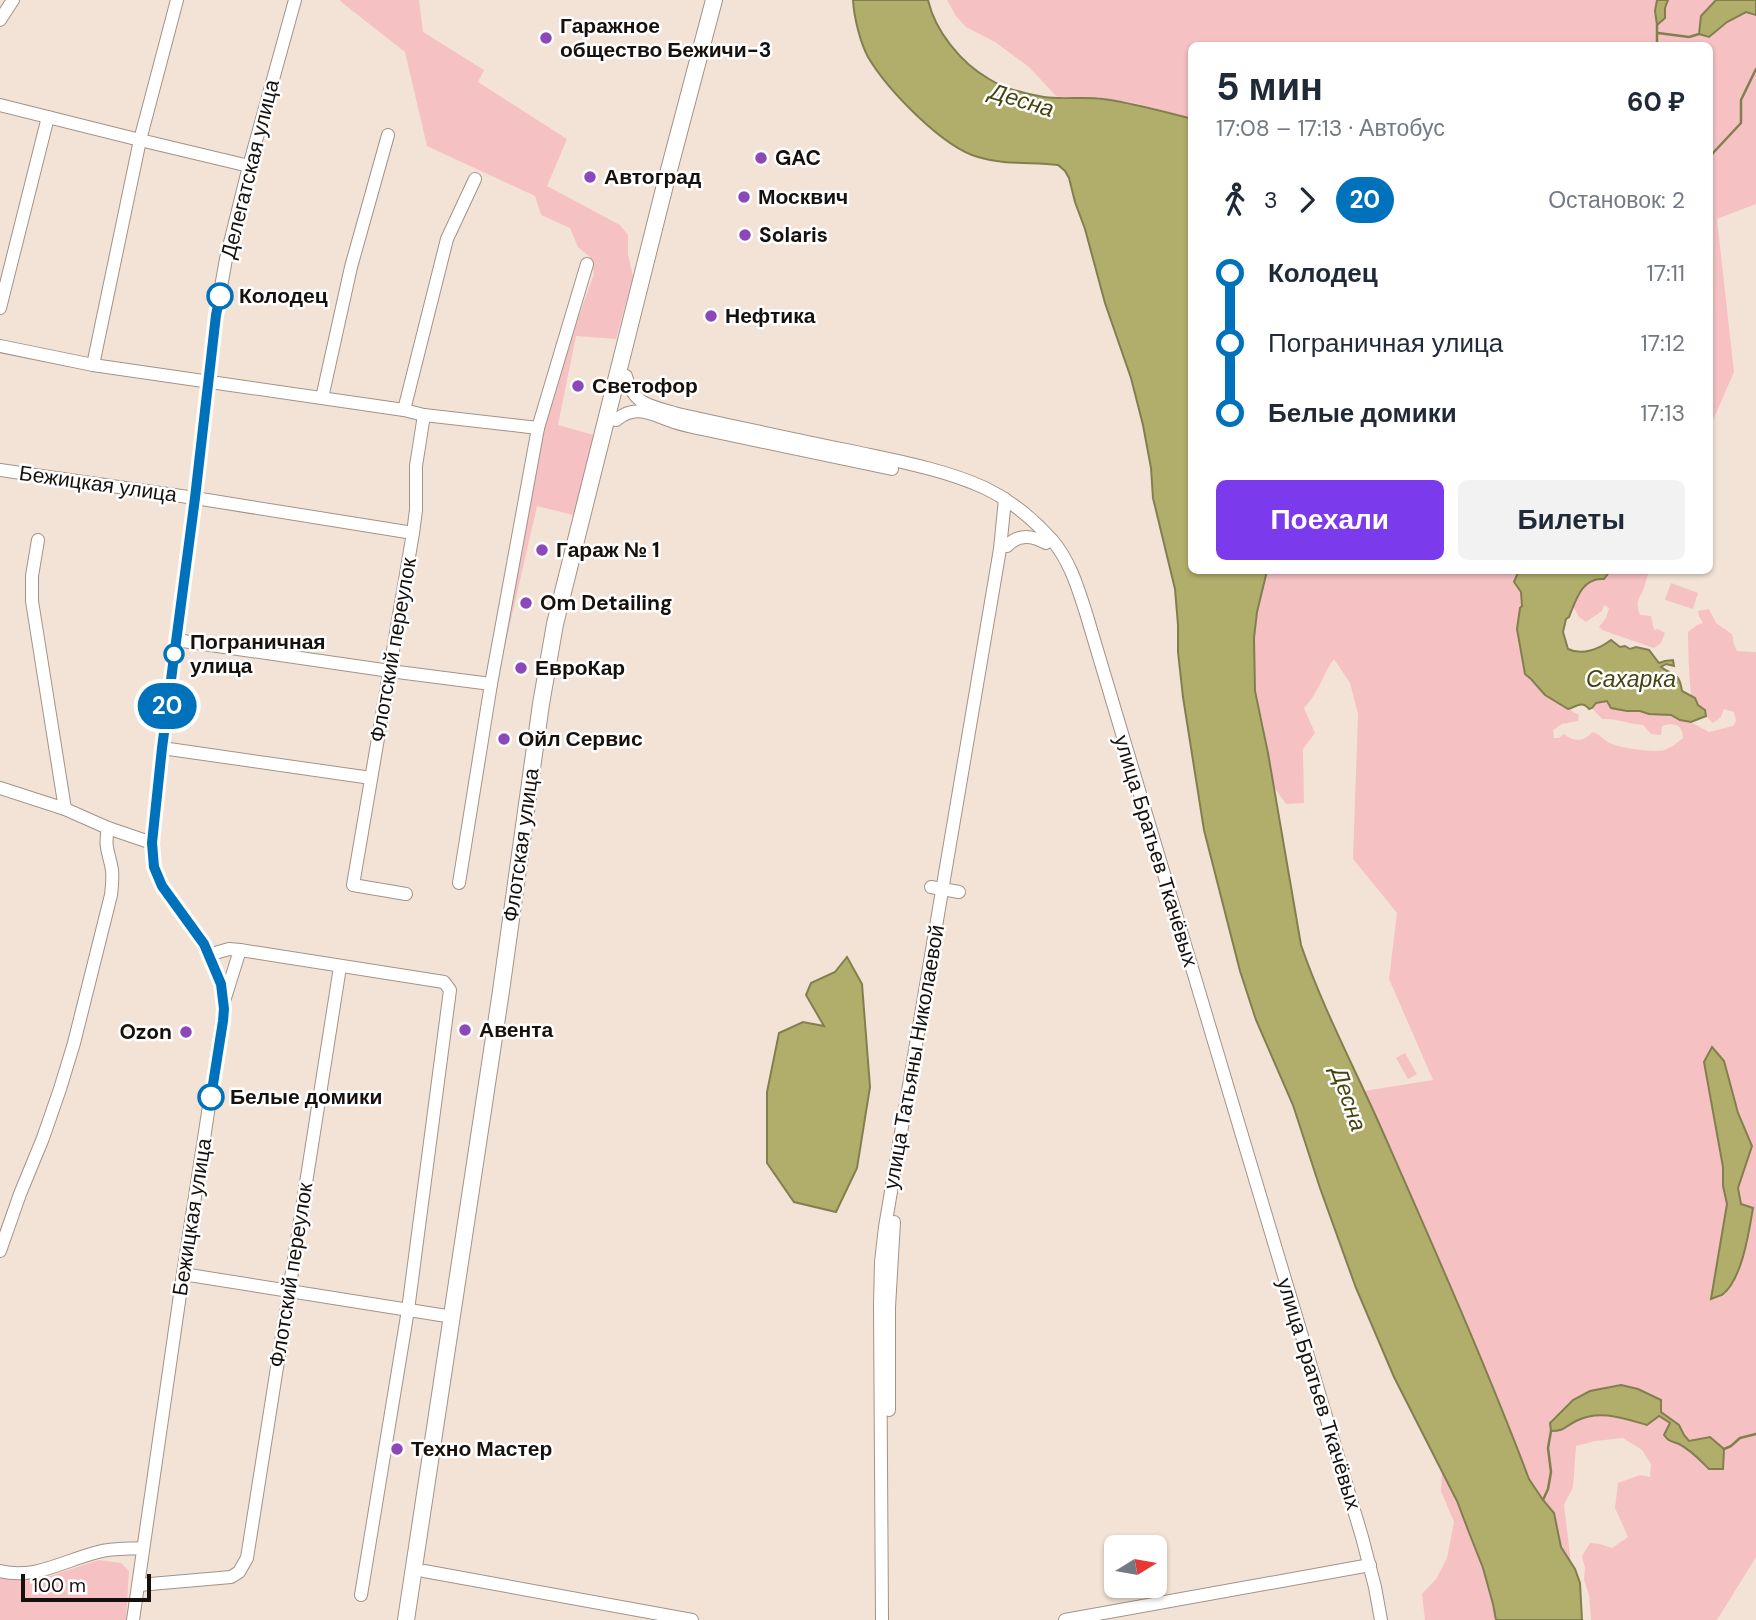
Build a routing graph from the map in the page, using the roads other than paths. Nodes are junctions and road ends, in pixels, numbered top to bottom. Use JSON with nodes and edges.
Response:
{"nodes":[{"id":1,"x":13,"y":0,"type":"edge"},
{"id":2,"x":177,"y":0,"type":"edge"},
{"id":3,"x":295,"y":0,"type":"edge"},
{"id":4,"x":714,"y":0,"type":"edge"},
{"id":5,"x":724,"y":0,"type":"edge"},
{"id":6,"x":0,"y":20,"type":"edge"},
{"id":7,"x":0,"y":105,"type":"edge"},
{"id":8,"x":48,"y":117,"type":"junction"},
{"id":9,"x":388,"y":135,"type":"dead end"},
{"id":10,"x":140,"y":140,"type":"junction"},
{"id":11,"x":249,"y":166,"type":"junction"},
{"id":12,"x":475,"y":179,"type":"dead end"},
{"id":13,"x":587,"y":264,"type":"dead end"},
{"id":14,"x":0,"y":308,"type":"edge"},
{"id":15,"x":0,"y":346,"type":"edge"},
{"id":16,"x":93,"y":365,"type":"junction"},
{"id":17,"x":626,"y":376,"type":"junction"},
{"id":18,"x":208,"y":381,"type":"junction"},
{"id":19,"x":322,"y":398,"type":"junction"},
{"id":20,"x":404,"y":410,"type":"junction"},
{"id":21,"x":424,"y":415,"type":"junction"},
{"id":22,"x":616,"y":420,"type":"junction"},
{"id":23,"x":538,"y":428,"type":"junction"},
{"id":24,"x":0,"y":470,"type":"edge"},
{"id":25,"x":195,"y":498,"type":"junction"},
{"id":26,"x":1007,"y":506,"type":"junction"},
{"id":27,"x":413,"y":533,"type":"junction"},
{"id":28,"x":38,"y":540,"type":"dead end"},
{"id":29,"x":1046,"y":543,"type":"junction"},
{"id":30,"x":1004,"y":545,"type":"junction"},
{"id":31,"x":176,"y":640,"type":"junction"},
{"id":32,"x":390,"y":671,"type":"junction"},
{"id":33,"x":491,"y":684,"type":"junction"},
{"id":34,"x":162,"y":748,"type":"junction"},
{"id":35,"x":371,"y":778,"type":"junction"},
{"id":36,"x":0,"y":788,"type":"edge"},
{"id":37,"x":65,"y":809,"type":"junction"},
{"id":38,"x":108,"y":828,"type":"junction"},
{"id":39,"x":152,"y":843,"type":"junction"},
{"id":40,"x":459,"y":883,"type":"dead end"},
{"id":41,"x":945,"y":889,"type":"junction"},
{"id":42,"x":406,"y":894,"type":"dead end"},
{"id":43,"x":240,"y":950,"type":"junction"},
{"id":44,"x":208,"y":955,"type":"junction"},
{"id":45,"x":340,"y":967,"type":"junction"},
{"id":46,"x":223,"y":1001,"type":"junction"},
{"id":47,"x":0,"y":1251,"type":"edge"},
{"id":48,"x":183,"y":1274,"type":"junction"},
{"id":49,"x":288,"y":1291,"type":"junction"},
{"id":50,"x":408,"y":1310,"type":"junction"},
{"id":51,"x":453,"y":1317,"type":"junction"},
{"id":52,"x":143,"y":1548,"type":"junction"},
{"id":53,"x":1366,"y":1566,"type":"junction"},
{"id":54,"x":0,"y":1571,"type":"edge"},
{"id":55,"x":424,"y":1572,"type":"junction"},
{"id":56,"x":139,"y":1585,"type":"junction"},
{"id":57,"x":361,"y":1595,"type":"dead end"},
{"id":58,"x":133,"y":1620,"type":"edge"},
{"id":59,"x":406,"y":1620,"type":"edge"},
{"id":60,"x":417,"y":1620,"type":"edge"},
{"id":61,"x":692,"y":1620,"type":"edge"},
{"id":62,"x":882,"y":1620,"type":"edge"},
{"id":63,"x":890,"y":1620,"type":"edge"},
{"id":64,"x":1065,"y":1620,"type":"edge"},
{"id":65,"x":1374,"y":1620,"type":"edge"},
{"id":66,"x":1381,"y":1620,"type":"edge"}],
"edges":[{"from":1,"to":6,"type":"street"},
{"from":2,"to":10,"type":"street"},
{"from":3,"to":11,"type":"street","name":"Делегатская улица"},
{"from":4,"to":51,"type":"main road","name":"Флотская улица"},
{"from":5,"to":17,"type":"main road","name":"Флотская улица"},
{"from":7,"to":8,"type":"street"},
{"from":8,"to":10,"type":"street"},
{"from":8,"to":14,"type":"street"},
{"from":9,"to":19,"type":"street"},
{"from":10,"to":11,"type":"street"},
{"from":10,"to":16,"type":"street"},
{"from":11,"to":18,"type":"street","name":"Делегатская улица"},
{"from":12,"to":20,"type":"street"},
{"from":13,"to":23,"type":"street"},
{"from":15,"to":16,"type":"street"},
{"from":16,"to":18,"type":"street"},
{"from":17,"to":22,"type":"main road","name":"Флотская улица"},
{"from":17,"to":26,"type":"street","name":"улица Братьев Ткачёвых"},
{"from":18,"to":19,"type":"street"},
{"from":18,"to":25,"type":"street","name":"Бежицкая улица"},
{"from":19,"to":20,"type":"street"},
{"from":20,"to":21,"type":"street"},
{"from":21,"to":23,"type":"street"},
{"from":21,"to":27,"type":"street","name":"Флотский переулок"},
{"from":22,"to":26,"type":"street","name":"улица Братьев Ткачёвых"},
{"from":22,"to":55,"type":"main road","name":"Флотская улица"},
{"from":23,"to":33,"type":"street"},
{"from":24,"to":25,"type":"street","name":"Бежицкая улица"},
{"from":25,"to":27,"type":"street"},
{"from":25,"to":31,"type":"street","name":"Бежицкая улица"},
{"from":26,"to":29,"type":"street","name":"улица Братьев Ткачёвых"},
{"from":26,"to":30,"type":"street","name":"улица Татьяны Николаевой"},
{"from":26,"to":30,"type":"street"},
{"from":26,"to":53,"type":"street","name":"улица Братьев Ткачёвых"},
{"from":27,"to":32,"type":"street","name":"Флотский переулок"},
{"from":28,"to":37,"type":"street"},
{"from":29,"to":30,"type":"street"},
{"from":29,"to":53,"type":"street","name":"улица Братьев Ткачёвых"},
{"from":30,"to":41,"type":"street","name":"улица Татьяны Николаевой"},
{"from":31,"to":32,"type":"street"},
{"from":31,"to":34,"type":"street","name":"Бежицкая улица"},
{"from":32,"to":33,"type":"street"},
{"from":32,"to":35,"type":"street","name":"Флотский переулок"},
{"from":33,"to":40,"type":"street"},
{"from":34,"to":35,"type":"street"},
{"from":34,"to":39,"type":"street","name":"Бежицкая улица"},
{"from":35,"to":42,"type":"street","name":"Флотский переулок"},
{"from":36,"to":37,"type":"street"},
{"from":37,"to":38,"type":"street"},
{"from":38,"to":39,"type":"street"},
{"from":38,"to":47,"type":"street"},
{"from":39,"to":44,"type":"street","name":"Бежицкая улица"},
{"from":41,"to":62,"type":"street","name":"улица Татьяны Николаевой"},
{"from":41,"to":63,"type":"street","name":"улица Татьяны Николаевой"},
{"from":43,"to":44,"type":"street"},
{"from":43,"to":45,"type":"street"},
{"from":43,"to":46,"type":"street"},
{"from":44,"to":46,"type":"street","name":"Бежицкая улица"},
{"from":45,"to":49,"type":"street","name":"Флотский переулок"},
{"from":45,"to":50,"type":"street"},
{"from":46,"to":48,"type":"street","name":"Бежицкая улица"},
{"from":48,"to":49,"type":"street"},
{"from":48,"to":52,"type":"street","name":"Бежицкая улица"},
{"from":49,"to":50,"type":"street"},
{"from":49,"to":56,"type":"street","name":"Флотский переулок"},
{"from":50,"to":51,"type":"street"},
{"from":50,"to":57,"type":"street"},
{"from":51,"to":59,"type":"main road","name":"Флотская улица"},
{"from":52,"to":54,"type":"street"},
{"from":52,"to":56,"type":"street","name":"Бежицкая улица"},
{"from":53,"to":64,"type":"street"},
{"from":53,"to":65,"type":"street","name":"улица Братьев Ткачёвых"},
{"from":53,"to":66,"type":"street","name":"улица Братьев Ткачёвых"},
{"from":55,"to":60,"type":"main road","name":"Флотская улица"},
{"from":55,"to":61,"type":"street"},
{"from":56,"to":58,"type":"street","name":"Бежицкая улица"}]}
